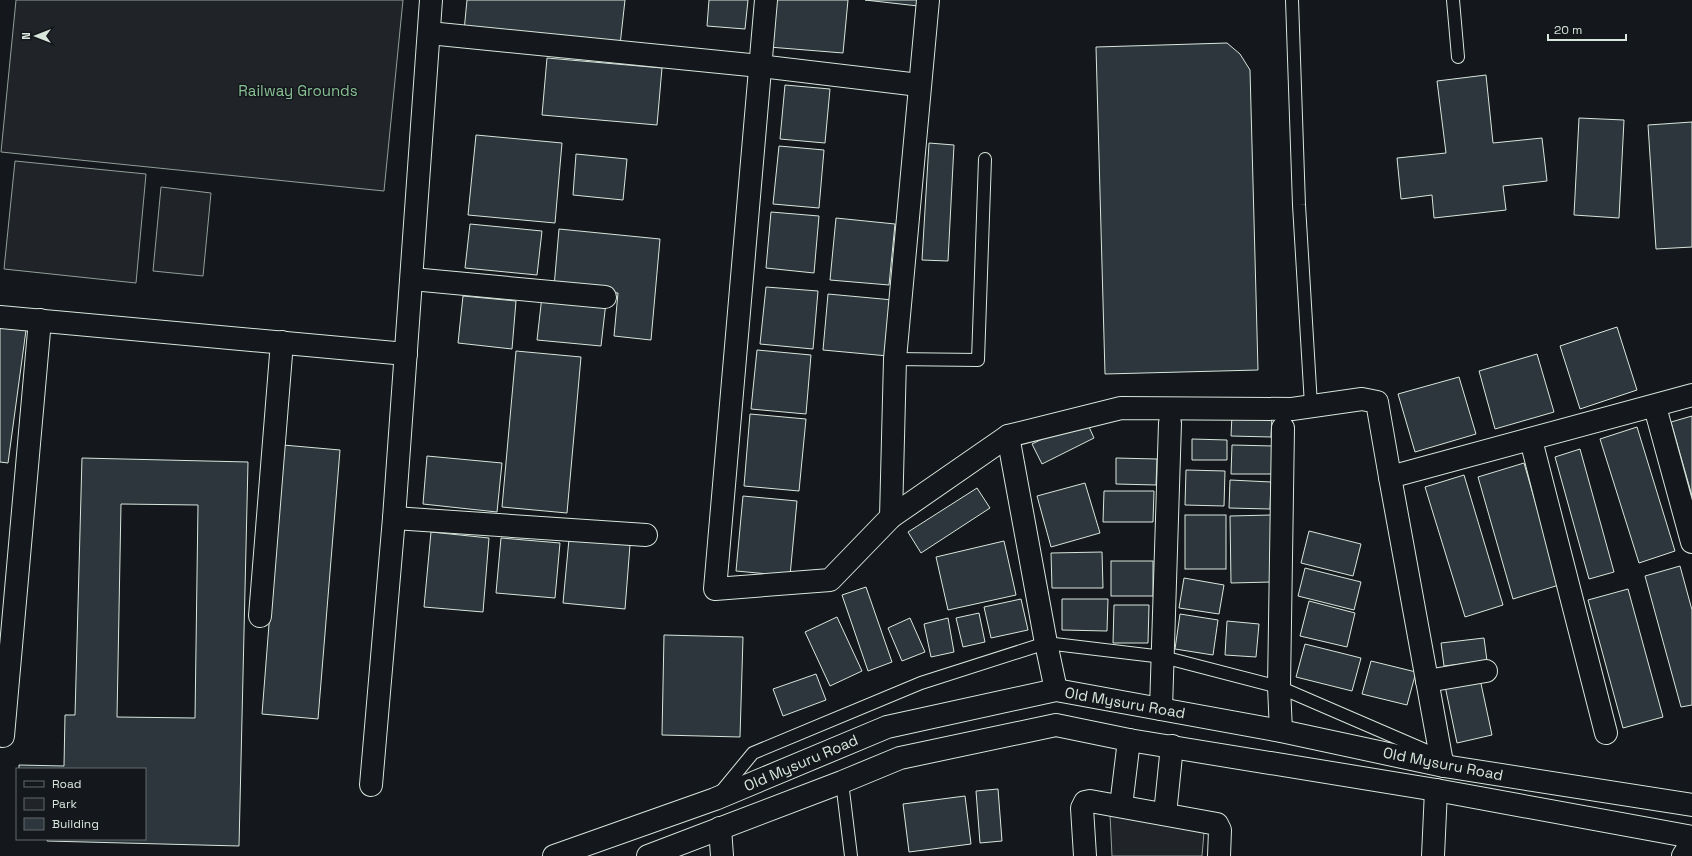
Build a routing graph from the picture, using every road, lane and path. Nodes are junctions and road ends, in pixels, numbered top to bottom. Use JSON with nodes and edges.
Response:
{"nodes":[{"id":1,"x":431,"y":0,"type":"edge"},
{"id":2,"x":766,"y":0,"type":"edge"},
{"id":3,"x":928,"y":0,"type":"edge"},
{"id":4,"x":1292,"y":0,"type":"edge"},
{"id":5,"x":1453,"y":0,"type":"edge"},
{"id":6,"x":429,"y":33,"type":"junction"},
{"id":7,"x":1458,"y":56,"type":"dead end"},
{"id":8,"x":760,"y":66,"type":"junction"},
{"id":9,"x":920,"y":84,"type":"junction"},
{"id":10,"x":985,"y":159,"type":"dead end"},
{"id":11,"x":412,"y":280,"type":"junction"},
{"id":12,"x":605,"y":297,"type":"dead end"},
{"id":13,"x":0,"y":317,"type":"edge"},
{"id":14,"x":40,"y":320,"type":"junction"},
{"id":15,"x":282,"y":342,"type":"junction"},
{"id":16,"x":406,"y":354,"type":"junction"},
{"id":17,"x":895,"y":359,"type":"junction"},
{"id":18,"x":1692,"y":396,"type":"edge"},
{"id":19,"x":1311,"y":405,"type":"junction"},
{"id":20,"x":1655,"y":407,"type":"junction"},
{"id":21,"x":1170,"y":423,"type":"dead end"},
{"id":22,"x":1283,"y":428,"type":"dead end"},
{"id":23,"x":1008,"y":436,"type":"junction"},
{"id":24,"x":1531,"y":440,"type":"junction"},
{"id":25,"x":1390,"y":477,"type":"junction"},
{"id":26,"x":891,"y":517,"type":"junction"},
{"id":27,"x":394,"y":518,"type":"junction"},
{"id":28,"x":646,"y":535,"type":"dead end"},
{"id":29,"x":1692,"y":542,"type":"edge"},
{"id":30,"x":260,"y":616,"type":"dead end"},
{"id":31,"x":1046,"y":643,"type":"junction"},
{"id":32,"x":1163,"y":657,"type":"junction"},
{"id":33,"x":1486,"y":671,"type":"dead end"},
{"id":34,"x":1427,"y":681,"type":"junction"},
{"id":35,"x":1279,"y":687,"type":"junction"},
{"id":36,"x":1056,"y":690,"type":"junction"},
{"id":37,"x":1162,"y":709,"type":"junction"},
{"id":38,"x":1281,"y":731,"type":"junction"},
{"id":39,"x":1606,"y":733,"type":"dead end"},
{"id":40,"x":3,"y":736,"type":"dead end"},
{"id":41,"x":1130,"y":740,"type":"junction"},
{"id":42,"x":1172,"y":746,"type":"junction"},
{"id":43,"x":1442,"y":761,"type":"junction"},
{"id":44,"x":842,"y":782,"type":"junction"},
{"id":45,"x":372,"y":786,"type":"dead end"},
{"id":46,"x":1436,"y":790,"type":"junction"},
{"id":47,"x":715,"y":799,"type":"junction"},
{"id":48,"x":1692,"y":805,"type":"edge"},
{"id":49,"x":1121,"y":806,"type":"junction"},
{"id":50,"x":1165,"y":814,"type":"junction"},
{"id":51,"x":720,"y":828,"type":"junction"},
{"id":52,"x":1692,"y":837,"type":"edge"},
{"id":53,"x":1692,"y":842,"type":"edge"},
{"id":54,"x":554,"y":856,"type":"edge"},
{"id":55,"x":648,"y":856,"type":"edge"},
{"id":56,"x":722,"y":856,"type":"edge"},
{"id":57,"x":851,"y":856,"type":"edge"},
{"id":58,"x":1085,"y":856,"type":"edge"},
{"id":59,"x":1218,"y":856,"type":"edge"},
{"id":60,"x":1433,"y":856,"type":"edge"},
{"id":61,"x":1683,"y":856,"type":"edge"}],
"edges":[{"from":1,"to":6,"type":"street"},
{"from":2,"to":8,"type":"street"},
{"from":3,"to":9,"type":"street"},
{"from":4,"to":19,"type":"lane"},
{"from":5,"to":7,"type":"lane"},
{"from":6,"to":8,"type":"street"},
{"from":6,"to":11,"type":"street"},
{"from":8,"to":9,"type":"street"},
{"from":8,"to":26,"type":"street"},
{"from":9,"to":17,"type":"street"},
{"from":10,"to":17,"type":"lane"},
{"from":11,"to":12,"type":"street"},
{"from":11,"to":16,"type":"street"},
{"from":13,"to":14,"type":"street"},
{"from":14,"to":15,"type":"street"},
{"from":14,"to":40,"type":"street"},
{"from":15,"to":16,"type":"street"},
{"from":15,"to":30,"type":"street"},
{"from":16,"to":27,"type":"street"},
{"from":17,"to":26,"type":"street"},
{"from":18,"to":20,"type":"street"},
{"from":19,"to":23,"type":"street"},
{"from":19,"to":25,"type":"street"},
{"from":20,"to":24,"type":"street"},
{"from":20,"to":29,"type":"street"},
{"from":21,"to":32,"type":"street"},
{"from":22,"to":35,"type":"street"},
{"from":23,"to":26,"type":"street"},
{"from":23,"to":31,"type":"street"},
{"from":24,"to":25,"type":"street"},
{"from":24,"to":39,"type":"street"},
{"from":25,"to":34,"type":"street"},
{"from":27,"to":28,"type":"street"},
{"from":27,"to":45,"type":"street"},
{"from":31,"to":32,"type":"lane"},
{"from":31,"to":36,"type":"street"},
{"from":31,"to":47,"type":"lane"},
{"from":32,"to":35,"type":"lane"},
{"from":32,"to":37,"type":"street"},
{"from":33,"to":34,"type":"street"},
{"from":34,"to":43,"type":"street"},
{"from":35,"to":38,"type":"street"},
{"from":35,"to":43,"type":"lane"},
{"from":36,"to":37,"type":"street","name":"Old Mysuru Road"},
{"from":36,"to":47,"type":"street","name":"Old Mysuru Road"},
{"from":37,"to":38,"type":"street","name":"Old Mysuru Road"},
{"from":38,"to":43,"type":"street","name":"Old Mysuru Road"},
{"from":41,"to":42,"type":"street","name":"Old Mysuru Road"},
{"from":41,"to":44,"type":"street","name":"Old Mysuru Road"},
{"from":41,"to":49,"type":"street"},
{"from":42,"to":46,"type":"street","name":"Old Mysuru Road"},
{"from":42,"to":50,"type":"street"},
{"from":43,"to":48,"type":"street","name":"Old Mysuru Road"},
{"from":44,"to":51,"type":"street","name":"Old Mysuru Road"},
{"from":44,"to":57,"type":"lane"},
{"from":46,"to":52,"type":"street","name":"Old Mysuru Road"},
{"from":46,"to":60,"type":"street"},
{"from":47,"to":54,"type":"street","name":"Old Mysuru Road"},
{"from":49,"to":50,"type":"street"},
{"from":49,"to":58,"type":"street"},
{"from":50,"to":59,"type":"street"},
{"from":51,"to":55,"type":"street","name":"Old Mysuru Road"},
{"from":51,"to":56,"type":"street"},
{"from":53,"to":61,"type":"street"}]}
